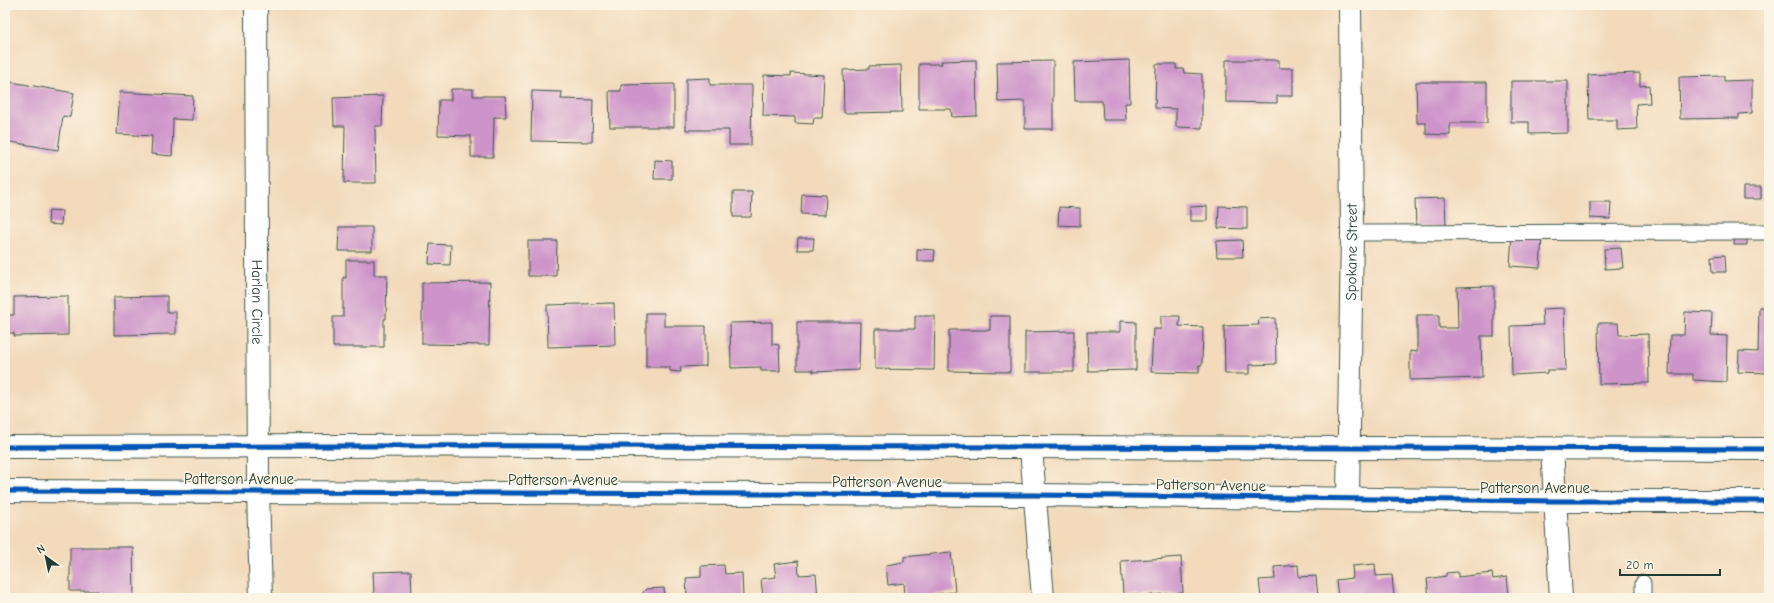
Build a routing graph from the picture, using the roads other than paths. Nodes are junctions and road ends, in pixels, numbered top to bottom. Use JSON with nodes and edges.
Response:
{"nodes":[{"id":1,"x":256,"y":5,"type":"edge"},
{"id":2,"x":1350,"y":5,"type":"edge"},
{"id":3,"x":1769,"y":232,"type":"edge"},
{"id":4,"x":1352,"y":233,"type":"junction"},
{"id":5,"x":258,"y":446,"type":"junction"},
{"id":6,"x":5,"y":447,"type":"edge"},
{"id":7,"x":1031,"y":448,"type":"junction"},
{"id":8,"x":1349,"y":449,"type":"junction"},
{"id":9,"x":1552,"y":449,"type":"junction"},
{"id":10,"x":1769,"y":449,"type":"edge"},
{"id":11,"x":5,"y":491,"type":"edge"},
{"id":12,"x":258,"y":491,"type":"junction"},
{"id":13,"x":1034,"y":495,"type":"junction"},
{"id":14,"x":1348,"y":498,"type":"junction"},
{"id":15,"x":1555,"y":501,"type":"junction"},
{"id":16,"x":1769,"y":501,"type":"edge"},
{"id":17,"x":1643,"y":582,"type":"dead end"},
{"id":18,"x":261,"y":598,"type":"edge"},
{"id":19,"x":1043,"y":598,"type":"edge"},
{"id":20,"x":1561,"y":598,"type":"edge"},
{"id":21,"x":1643,"y":598,"type":"edge"}],
"edges":[{"from":1,"to":5,"type":"main road","name":"Harlan Circle"},
{"from":2,"to":4,"type":"main road","name":"Spokane Street"},
{"from":3,"to":4,"type":"lane"},
{"from":4,"to":8,"type":"main road","name":"Spokane Street"},
{"from":5,"to":6,"type":"main road"},
{"from":5,"to":7,"type":"main road"},
{"from":5,"to":12,"type":"main road","name":"Harlan Circle"},
{"from":7,"to":8,"type":"main road"},
{"from":7,"to":13,"type":"main road"},
{"from":8,"to":9,"type":"main road"},
{"from":8,"to":14,"type":"main road","name":"Spokane Street"},
{"from":9,"to":10,"type":"main road"},
{"from":9,"to":15,"type":"main road"},
{"from":11,"to":12,"type":"main road","name":"Patterson Avenue"},
{"from":12,"to":13,"type":"main road","name":"Patterson Avenue"},
{"from":12,"to":18,"type":"main road","name":"Harlan Circle"},
{"from":13,"to":14,"type":"main road","name":"Patterson Avenue"},
{"from":13,"to":19,"type":"main road"},
{"from":14,"to":15,"type":"main road","name":"Patterson Avenue"},
{"from":15,"to":16,"type":"main road","name":"Patterson Avenue"},
{"from":15,"to":20,"type":"main road"},
{"from":17,"to":21,"type":"lane"}]}
